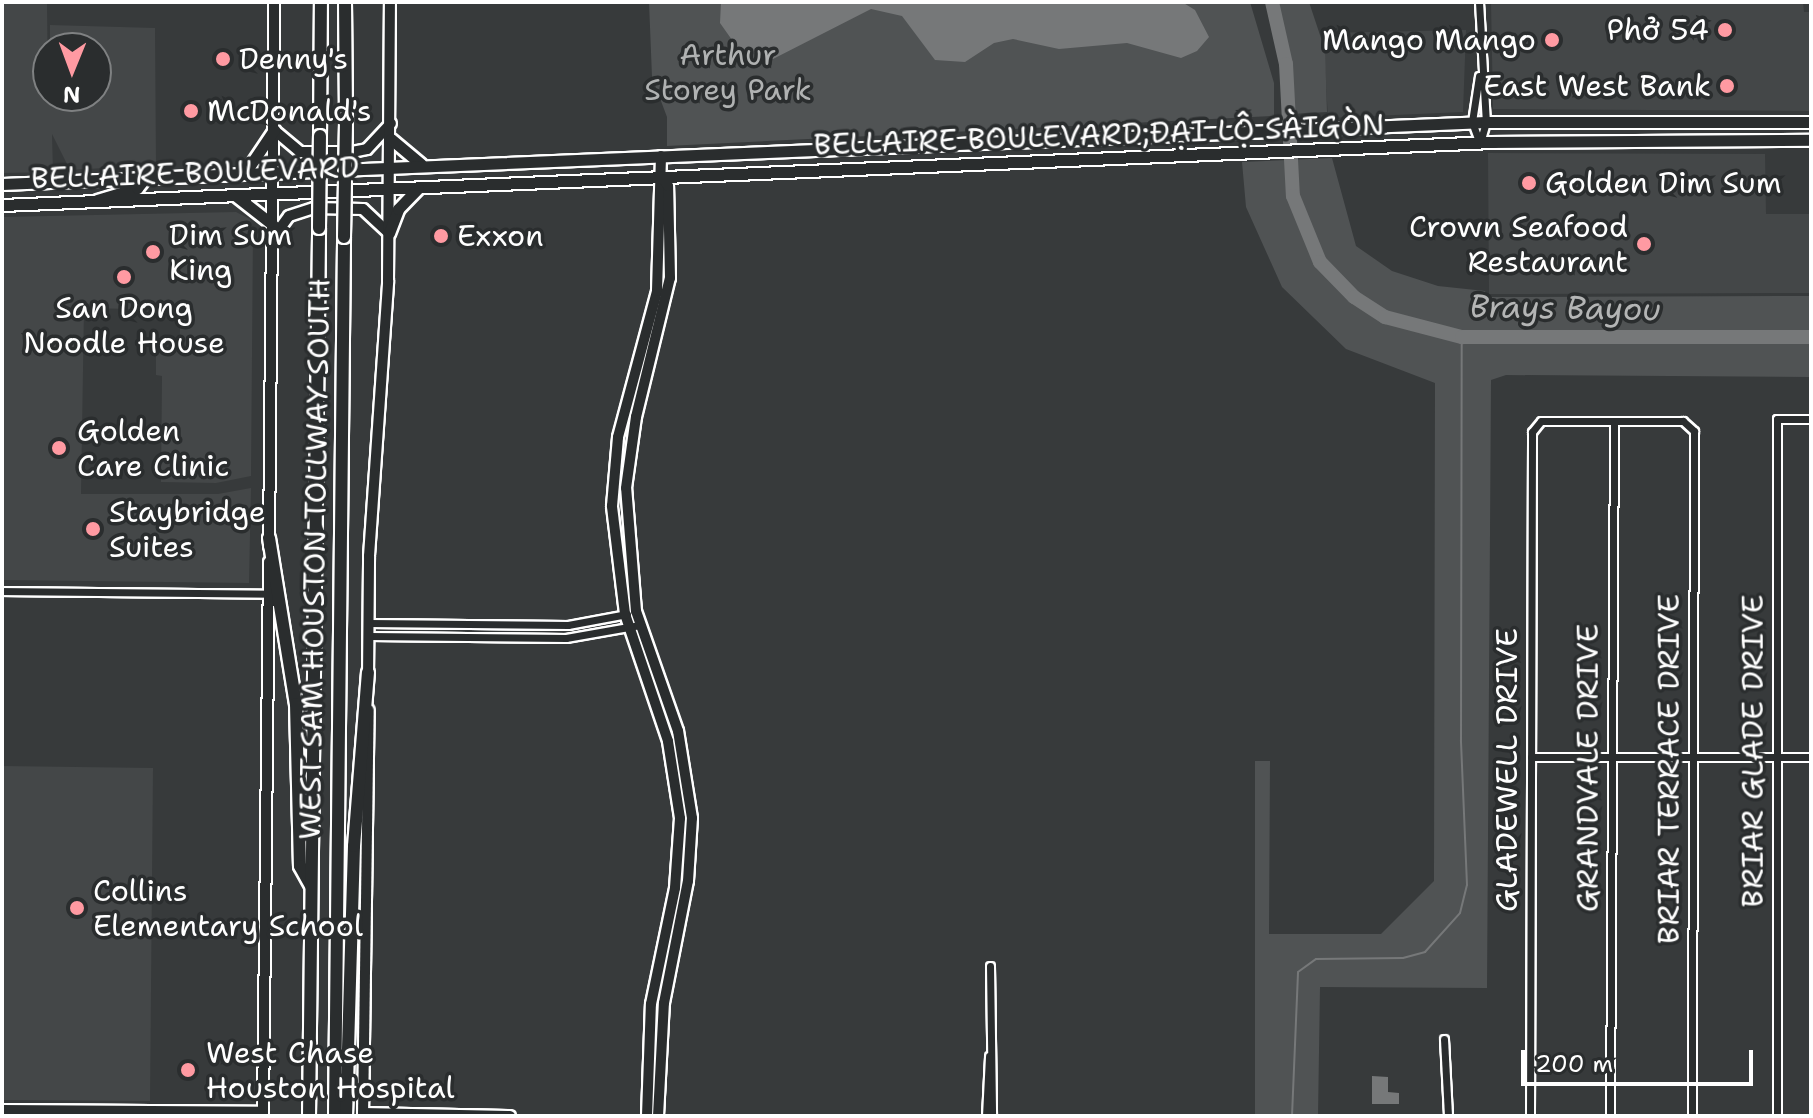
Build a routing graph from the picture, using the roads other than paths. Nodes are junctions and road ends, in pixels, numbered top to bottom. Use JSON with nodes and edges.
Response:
{"nodes":[{"id":1,"x":274,"y":2,"type":"edge"},
{"id":2,"x":321,"y":2,"type":"edge"},
{"id":3,"x":345,"y":2,"type":"edge"},
{"id":4,"x":390,"y":2,"type":"edge"},
{"id":5,"x":1479,"y":2,"type":"edge"},
{"id":6,"x":1479,"y":74,"type":"junction"},
{"id":7,"x":1472,"y":122,"type":"junction"},
{"id":8,"x":1486,"y":122,"type":"junction"},
{"id":9,"x":1811,"y":122,"type":"edge"},
{"id":10,"x":391,"y":123,"type":"junction"},
{"id":11,"x":1346,"y":127,"type":"junction"},
{"id":12,"x":274,"y":130,"type":"junction"},
{"id":13,"x":391,"y":139,"type":"junction"},
{"id":14,"x":1811,"y":140,"type":"edge"},
{"id":15,"x":999,"y":142,"type":"junction"},
{"id":16,"x":1480,"y":143,"type":"junction"},
{"id":17,"x":1346,"y":149,"type":"junction"},
{"id":18,"x":661,"y":156,"type":"junction"},
{"id":19,"x":999,"y":163,"type":"junction"},
{"id":20,"x":425,"y":166,"type":"junction"},
{"id":21,"x":390,"y":167,"type":"junction"},
{"id":22,"x":273,"y":172,"type":"junction"},
{"id":23,"x":245,"y":173,"type":"junction"},
{"id":24,"x":662,"y":177,"type":"junction"},
{"id":25,"x":145,"y":178,"type":"junction"},
{"id":26,"x":6,"y":186,"type":"edge"},
{"id":27,"x":418,"y":188,"type":"junction"},
{"id":28,"x":390,"y":190,"type":"junction"},
{"id":29,"x":273,"y":194,"type":"junction"},
{"id":30,"x":236,"y":196,"type":"junction"},
{"id":31,"x":97,"y":201,"type":"junction"},
{"id":32,"x":2,"y":205,"type":"edge"},
{"id":33,"x":273,"y":225,"type":"junction"},
{"id":34,"x":389,"y":233,"type":"junction"},
{"id":35,"x":273,"y":239,"type":"junction"},
{"id":36,"x":658,"y":314,"type":"junction"},
{"id":37,"x":1811,"y":419,"type":"edge"},
{"id":38,"x":1614,"y":421,"type":"junction"},
{"id":39,"x":618,"y":437,"type":"junction"},
{"id":40,"x":631,"y":440,"type":"junction"},
{"id":41,"x":269,"y":538,"type":"junction"},
{"id":42,"x":2,"y":591,"type":"edge"},
{"id":43,"x":269,"y":594,"type":"junction"},
{"id":44,"x":631,"y":612,"type":"junction"},
{"id":45,"x":369,"y":623,"type":"junction"},
{"id":46,"x":508,"y":624,"type":"junction"},
{"id":47,"x":634,"y":627,"type":"junction"},
{"id":48,"x":369,"y":636,"type":"junction"},
{"id":49,"x":508,"y":638,"type":"junction"},
{"id":50,"x":368,"y":673,"type":"junction"},
{"id":51,"x":1531,"y":757,"type":"junction"},
{"id":52,"x":1612,"y":757,"type":"junction"},
{"id":53,"x":1777,"y":757,"type":"junction"},
{"id":54,"x":1811,"y":757,"type":"edge"},
{"id":55,"x":1693,"y":758,"type":"junction"},
{"id":56,"x":684,"y":796,"type":"junction"},
{"id":57,"x":680,"y":840,"type":"junction"},
{"id":58,"x":692,"y":841,"type":"junction"},
{"id":59,"x":312,"y":886,"type":"junction"},
{"id":60,"x":990,"y":966,"type":"dead end"},
{"id":61,"x":661,"y":978,"type":"junction"},
{"id":62,"x":1444,"y":1039,"type":"dead end"},
{"id":63,"x":990,"y":1054,"type":"junction"},
{"id":64,"x":2,"y":1110,"type":"edge"},
{"id":65,"x":263,"y":1114,"type":"edge"},
{"id":66,"x":363,"y":1114,"type":"edge"},
{"id":67,"x":309,"y":1116,"type":"edge"},
{"id":68,"x":335,"y":1116,"type":"edge"},
{"id":69,"x":346,"y":1116,"type":"edge"},
{"id":70,"x":510,"y":1116,"type":"edge"},
{"id":71,"x":647,"y":1116,"type":"edge"},
{"id":72,"x":658,"y":1116,"type":"edge"},
{"id":73,"x":986,"y":1116,"type":"edge"},
{"id":74,"x":992,"y":1116,"type":"edge"},
{"id":75,"x":1448,"y":1116,"type":"edge"},
{"id":76,"x":1530,"y":1116,"type":"edge"},
{"id":77,"x":1610,"y":1116,"type":"edge"},
{"id":78,"x":1692,"y":1116,"type":"edge"},
{"id":79,"x":1777,"y":1116,"type":"edge"}],
"edges":[{"from":1,"to":12,"type":"main road"},
{"from":2,"to":59,"type":"highway","name":"WEST SAM HOUSTON TOLLWAY SOUTH","bridge":true},
{"from":3,"to":68,"type":"highway","name":"WEST SAM HOUSTON TOLLWAY SOUTH","bridge":true},
{"from":4,"to":10,"type":"main road"},
{"from":5,"to":6,"type":"street"},
{"from":6,"to":7,"type":"street"},
{"from":6,"to":8,"type":"street"},
{"from":7,"to":8,"type":"main road","name":"BELLAIRE BOULEVARD;ĐẠI LỘ SÀIGÒN"},
{"from":7,"to":11,"type":"main road","name":"BELLAIRE BOULEVARD;ĐẠI LỘ SÀIGÒN"},
{"from":7,"to":16,"type":"street"},
{"from":8,"to":9,"type":"main road","name":"BELLAIRE BOULEVARD;ĐẠI LỘ SÀIGÒN"},
{"from":8,"to":16,"type":"street"},
{"from":10,"to":12,"type":"main road"},
{"from":10,"to":13,"type":"main road"},
{"from":11,"to":15,"type":"main road","name":"BELLAIRE BOULEVARD;ĐẠI LỘ SÀIGÒN"},
{"from":11,"to":17,"type":"main road"},
{"from":12,"to":22,"type":"main road"},
{"from":12,"to":23,"type":"main road"},
{"from":13,"to":20,"type":"main road"},
{"from":13,"to":21,"type":"main road"},
{"from":14,"to":16,"type":"main road","name":"BELLAIRE BOULEVARD;ĐẠI LỘ SÀIGÒN"},
{"from":15,"to":18,"type":"main road","name":"BELLAIRE BOULEVARD;ĐẠI LỘ SÀIGÒN"},
{"from":15,"to":19,"type":"main road"},
{"from":16,"to":17,"type":"main road","name":"BELLAIRE BOULEVARD;ĐẠI LỘ SÀIGÒN"},
{"from":17,"to":19,"type":"main road","name":"BELLAIRE BOULEVARD;ĐẠI LỘ SÀIGÒN"},
{"from":18,"to":20,"type":"main road","name":"BELLAIRE BOULEVARD;ĐẠI LỘ SÀIGÒN"},
{"from":18,"to":24,"type":"main road"},
{"from":19,"to":24,"type":"main road","name":"BELLAIRE BOULEVARD;ĐẠI LỘ SÀIGÒN"},
{"from":20,"to":21,"type":"main road","name":"BELLAIRE BOULEVARD;ĐẠI LỘ SÀIGÒN"},
{"from":21,"to":22,"type":"main road","name":"BELLAIRE BOULEVARD"},
{"from":21,"to":28,"type":"main road"},
{"from":22,"to":23,"type":"main road","name":"BELLAIRE BOULEVARD"},
{"from":22,"to":29,"type":"main road"},
{"from":23,"to":25,"type":"main road","name":"BELLAIRE BOULEVARD"},
{"from":24,"to":27,"type":"main road","name":"BELLAIRE BOULEVARD;ĐẠI LỘ SÀIGÒN"},
{"from":24,"to":36,"type":"main road"},
{"from":25,"to":26,"type":"main road","name":"BELLAIRE BOULEVARD"},
{"from":25,"to":31,"type":"main road"},
{"from":27,"to":28,"type":"main road","name":"BELLAIRE BOULEVARD;ĐẠI LỘ SÀIGÒN"},
{"from":27,"to":34,"type":"main road"},
{"from":28,"to":29,"type":"main road","name":"BELLAIRE BOULEVARD"},
{"from":28,"to":34,"type":"main road"},
{"from":29,"to":30,"type":"main road","name":"BELLAIRE BOULEVARD"},
{"from":29,"to":33,"type":"main road"},
{"from":30,"to":31,"type":"main road","name":"BELLAIRE BOULEVARD"},
{"from":30,"to":33,"type":"main road"},
{"from":31,"to":32,"type":"main road","name":"BELLAIRE BOULEVARD"},
{"from":33,"to":35,"type":"main road"},
{"from":34,"to":35,"type":"main road"},
{"from":34,"to":45,"type":"main road"},
{"from":35,"to":41,"type":"main road"},
{"from":36,"to":39,"type":"main road"},
{"from":36,"to":40,"type":"main road"},
{"from":37,"to":53,"type":"street","name":"BRIAR GLADE DRIVE"},
{"from":38,"to":51,"type":"street","name":"GLADEWELL DRIVE"},
{"from":38,"to":52,"type":"street","name":"GRANDVALE DRIVE"},
{"from":38,"to":55,"type":"street","name":"BRIAR TERRACE DRIVE"},
{"from":39,"to":40,"type":"main road"},
{"from":39,"to":44,"type":"main road"},
{"from":40,"to":44,"type":"main road"},
{"from":41,"to":43,"type":"main road"},
{"from":41,"to":59,"type":"highway"},
{"from":42,"to":43,"type":"street"},
{"from":43,"to":65,"type":"main road"},
{"from":44,"to":46,"type":"street"},
{"from":44,"to":47,"type":"main road"},
{"from":45,"to":46,"type":"street"},
{"from":45,"to":48,"type":"main road"},
{"from":46,"to":49,"type":"street"},
{"from":47,"to":49,"type":"street"},
{"from":47,"to":56,"type":"main road"},
{"from":48,"to":49,"type":"street"},
{"from":48,"to":50,"type":"main road"},
{"from":50,"to":66,"type":"main road"},
{"from":50,"to":69,"type":"highway"},
{"from":51,"to":52,"type":"street"},
{"from":51,"to":76,"type":"street","name":"GLADEWELL DRIVE"},
{"from":52,"to":55,"type":"street"},
{"from":52,"to":77,"type":"street","name":"GRANDVALE DRIVE"},
{"from":53,"to":54,"type":"street"},
{"from":53,"to":55,"type":"street"},
{"from":53,"to":79,"type":"street","name":"BRIAR GLADE DRIVE"},
{"from":55,"to":78,"type":"street","name":"BRIAR TERRACE DRIVE"},
{"from":56,"to":57,"type":"main road"},
{"from":56,"to":58,"type":"main road"},
{"from":57,"to":58,"type":"main road"},
{"from":57,"to":61,"type":"main road"},
{"from":58,"to":61,"type":"main road"},
{"from":59,"to":67,"type":"highway","name":"WEST SAM HOUSTON TOLLWAY SOUTH"},
{"from":60,"to":63,"type":"street"},
{"from":61,"to":71,"type":"main road"},
{"from":61,"to":72,"type":"main road"},
{"from":62,"to":75,"type":"street"},
{"from":63,"to":73,"type":"street"},
{"from":63,"to":74,"type":"street"},
{"from":64,"to":65,"type":"main road"},
{"from":66,"to":70,"type":"main road"}]}
